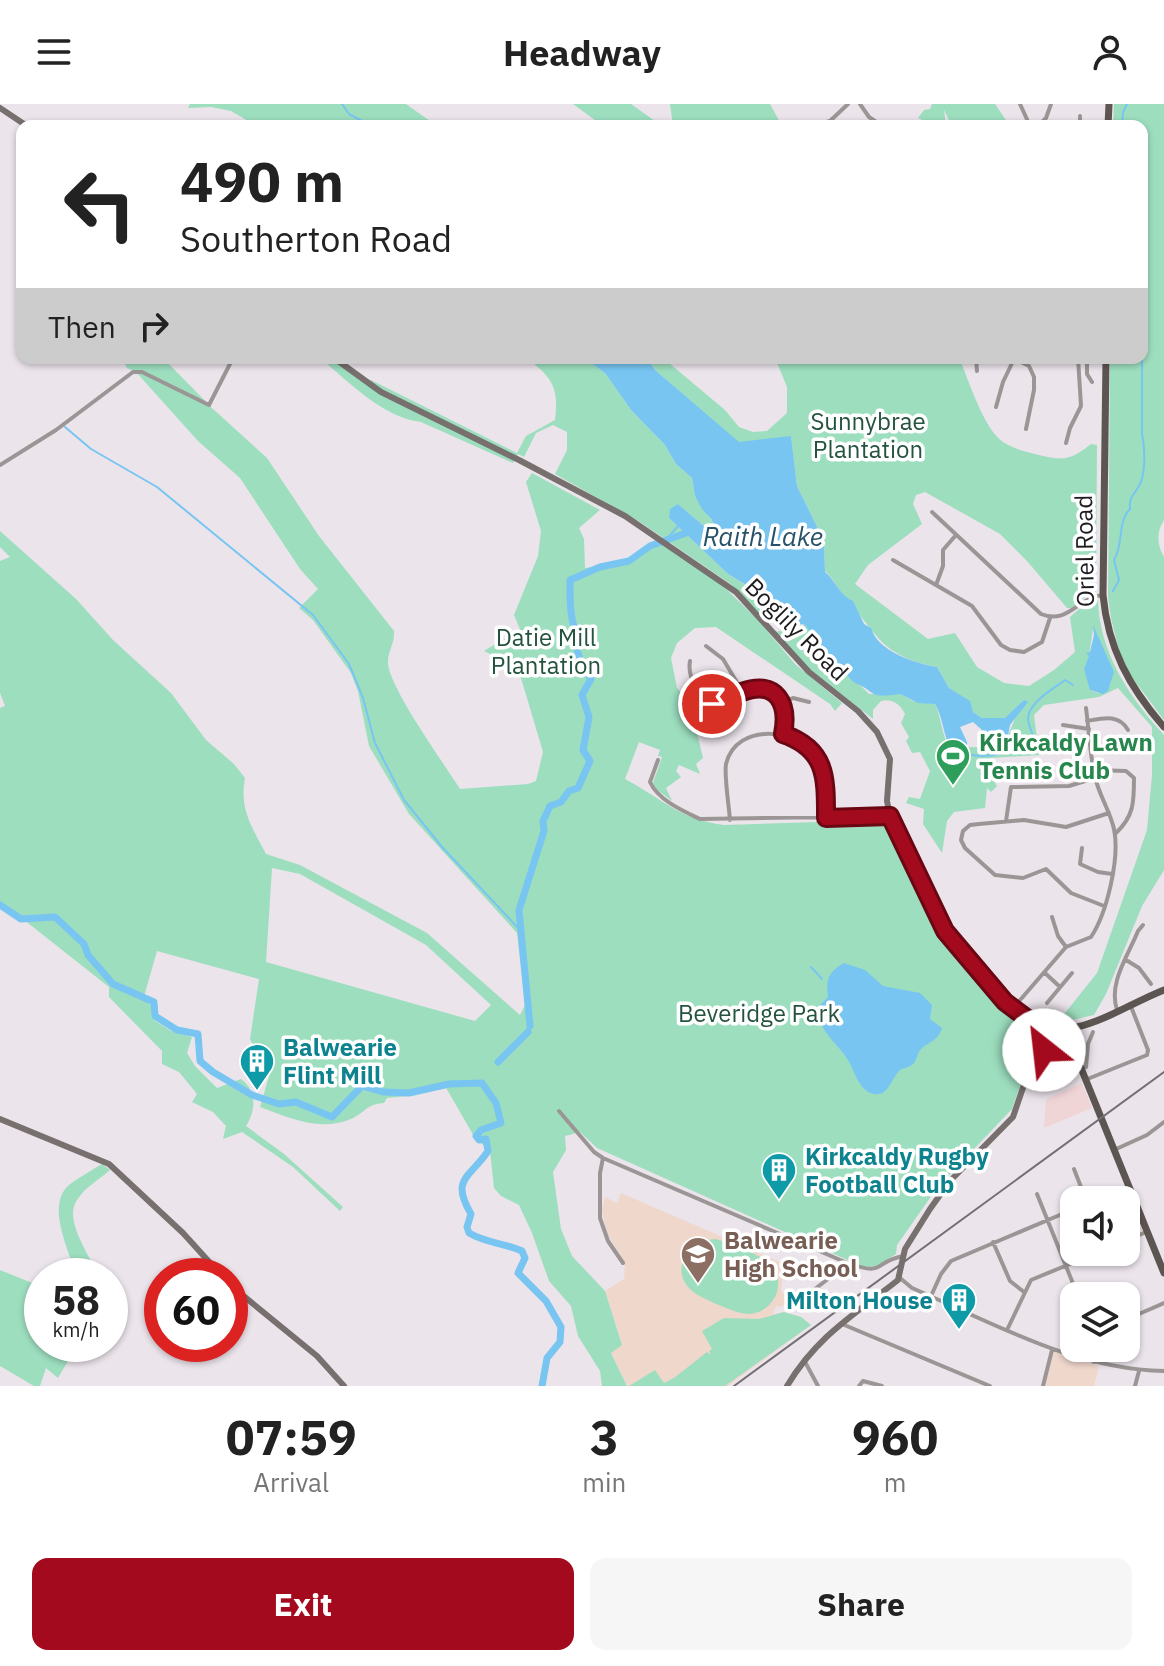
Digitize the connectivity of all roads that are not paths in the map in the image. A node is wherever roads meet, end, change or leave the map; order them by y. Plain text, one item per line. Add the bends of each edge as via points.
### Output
1 (848, 104) edge
2 (860, 104) edge
3 (0, 108) edge
4 (1080, 116) dead end
5 (18, 120) edge
6 (831, 120) edge
7 (873, 120) edge
8 (1080, 120) edge
9 (230, 364) edge
10 (342, 364) edge
11 (976, 364) edge
12 (1011, 364) edge
13 (1025, 364) edge
14 (1078, 364) edge
15 (1087, 364) edge
16 (1106, 364) edge
17 (977, 371) dead end
18 (1092, 382) dead end
19 (996, 407) dead end
20 (1026, 429) dead end
21 (1066, 443) dead end
22 (0, 465) edge
23 (932, 512) dead end
24 (956, 535) junction
25 (893, 560) dead end
26 (936, 585) junction
27 (1103, 595) junction
28 (1050, 618) junction
29 (706, 646) dead end
30 (690, 661) dead end
31 (742, 691) junction
32 (809, 702) dead end
33 (783, 703) junction
34 (1086, 708) dead end
35 (1087, 721) junction
36 (1063, 725) dead end
37 (1164, 727) edge
38 (1089, 729) junction
39 (1128, 730) dead end
40 (783, 734) junction
41 (658, 760) dead end
42 (1094, 770) junction
43 (1095, 778) junction
44 (1109, 813) junction
45 (890, 816) junction
46 (826, 818) junction
47 (730, 820) junction
48 (1006, 821) junction
49 (1115, 834) junction
50 (1082, 848) dead end
51 (1112, 874) junction
52 (1104, 906) junction
53 (1052, 917) dead end
54 (1143, 925) dead end
55 (1066, 947) junction
56 (1126, 960) junction
57 (1045, 973) junction
58 (1072, 973) dead end
59 (1151, 984) dead end
60 (1060, 987) junction
61 (1164, 990) edge
62 (1047, 1003) dead end
63 (1130, 1004) junction
64 (1012, 1009) junction
65 (1117, 1010) junction
66 (1075, 1027) junction
67 (1057, 1028) junction
68 (1045, 1032) junction
69 (1093, 1032) dead end
70 (1067, 1040) junction
71 (1063, 1050) junction
72 (1047, 1052) junction
73 (1081, 1068) junction
74 (1085, 1080) junction
75 (559, 1111) dead end
76 (0, 1119) edge
77 (1164, 1122) edge
78 (1114, 1150) junction
79 (603, 1158) junction
80 (1074, 1169) dead end
81 (1081, 1186) edge
82 (1129, 1186) edge
83 (1037, 1194) dead end
84 (1140, 1214) edge
85 (1060, 1215) edge
86 (1048, 1220) junction
87 (1147, 1231) junction
88 (1140, 1234) edge
89 (993, 1242) junction
90 (1060, 1248) edge
91 (904, 1256) junction
92 (206, 1258) edge
93 (845, 1262) junction
94 (623, 1263) dead end
95 (1065, 1266) edge
96 (1164, 1273) edge
97 (900, 1278) junction
98 (1024, 1292) junction
99 (931, 1296) junction
100 (248, 1300) edge
101 (1164, 1303) edge
102 (794, 1305) dead end
103 (1140, 1314) edge
104 (840, 1323) junction
105 (1007, 1330) junction
106 (1052, 1350) junction
107 (804, 1359) junction
108 (1094, 1363) joint
109 (1139, 1371) junction
110 (1164, 1371) edge
111 (344, 1386) edge
112 (787, 1386) edge
113 (818, 1386) edge
114 (859, 1386) edge
115 (882, 1386) edge
116 (990, 1386) edge
117 (1043, 1386) edge
118 (1135, 1386) edge

1 - 6 street
2 - 7 street
3 - 5 main road
4 - 8 street
9 - 22 street via 209,405 133,372
10 - 45 main road, Boglily Road via 381,392 625,516 736,592 809,672 871,723 890,759
11 - 17 street
12 - 19 street
13 - 20 street via 1034,377
14 - 21 street via 1081,406
15 - 18 street
16 - 27 main road, Oriel Road
23 - 24 street
24 - 26 street via 943,550
24 - 28 street
25 - 26 street
26 - 28 street via 972,606 1010,650 1024,652 1042,642
27 - 28 street
27 - 37 main road, Oriel Road via 1111,644 1125,675
29 - 31 street via 723,659
30 - 31 street via 691,678 712,704
31 - 33 street via 763,689
32 - 33 street via 793,698
33 - 40 street
34 - 35 street
35 - 38 street
35 - 39 street via 1116,719
36 - 38 street
38 - 42 street
40 - 46 street via 801,742 821,763
40 - 47 street via 748,740 728,757
41 - 47 street via 650,782 653,789 700,819
42 - 43 street
42 - 49 street via 1126,771 1134,778 1134,809
43 - 44 street
43 - 48 street via 1069,786 1011,787
44 - 48 street via 1066,827
44 - 49 street
45 - 46 street
45 - 64 main road, Boglily Road via 945,931
46 - 47 street
48 - 52 street via 970,825 961,840 965,848 995,875 1023,878 1046,869 1071,893
49 - 51 street
50 - 51 street via 1080,864
51 - 52 street
52 - 55 street via 1091,937
53 - 55 street
54 - 56 street
55 - 57 street
56 - 59 street
56 - 65 street via 1113,994
57 - 60 street
57 - 64 street
58 - 60 street
60 - 62 street
61 - 63 main road
63 - 65 main road
63 - 74 street via 1147,1055
64 - 68 main road, Boglily Road
65 - 66 main road
66 - 67 main road
66 - 70 main road
67 - 68 main road
67 - 70 main road
68 - 72 main road via 1041,1044
69 - 73 street via 1086,1067
70 - 71 main road
71 - 72 main road
71 - 73 main road
72 - 91 main road via 1028,1073 1013,1117 945,1186
73 - 74 main road
74 - 78 main road
75 - 79 street
76 - 92 main road via 109,1164
77 - 78 street
78 - 82 main road
79 - 93 street
79 - 94 street via 601,1223
80 - 81 street
83 - 86 street
84 - 87 main road
85 - 86 street
86 - 89 street
86 - 90 street
87 - 88 street
87 - 96 main road
89 - 98 street via 1010,1281
89 - 99 street via 951,1261
91 - 93 street via 876,1270
91 - 97 main road
93 - 102 street
95 - 98 street via 1031,1280
97 - 99 street
97 - 104 main road
98 - 105 street
99 - 105 street
100 - 111 main road via 317,1356
101 - 103 street
104 - 107 main road
104 - 116 street
105 - 106 street
106 - 108 street
106 - 117 street
107 - 112 main road
107 - 113 street
108 - 109 street
109 - 110 street
109 - 118 street
114 - 115 street via 863,1381

